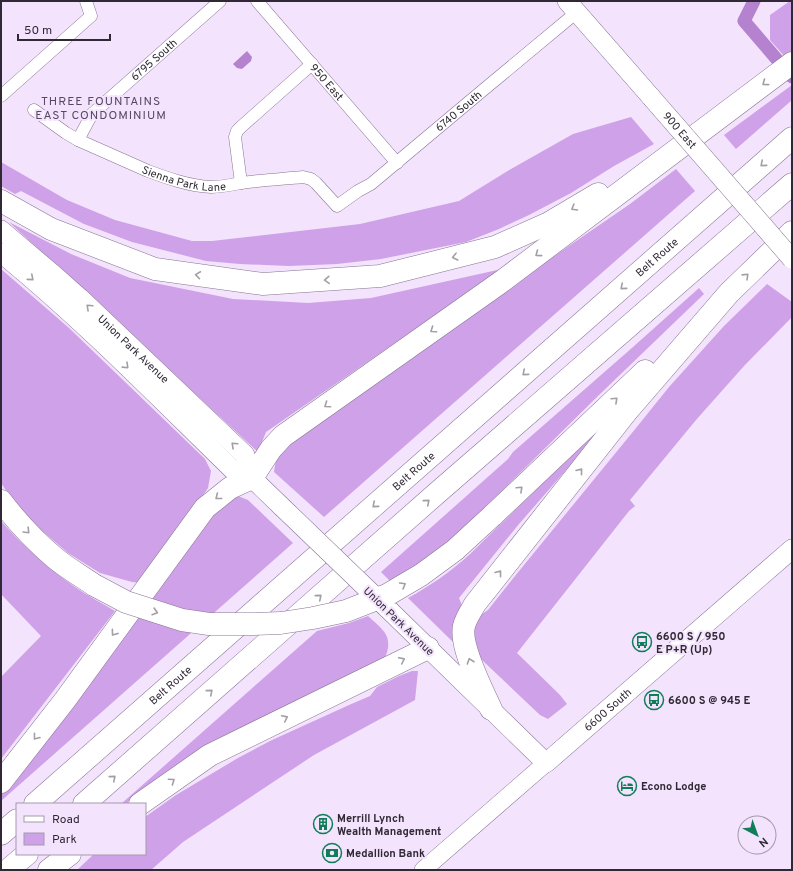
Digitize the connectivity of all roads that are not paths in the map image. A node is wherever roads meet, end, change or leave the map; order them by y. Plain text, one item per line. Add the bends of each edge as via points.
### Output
1 (86, 1) edge
2 (220, 1) edge
3 (257, 1) edge
4 (572, 7) edge
5 (792, 63) edge
6 (312, 64) junction
7 (1, 96) edge
8 (737, 104) junction
9 (34, 110) dead end
10 (792, 138) edge
11 (78, 140) junction
12 (397, 163) junction
13 (241, 183) junction
14 (792, 184) edge
15 (1, 201) edge
16 (337, 206) joint
17 (1, 230) edge
18 (792, 232) edge
19 (1, 253) edge
20 (792, 258) edge
21 (729, 292) junction
22 (252, 478) junction
23 (1, 502) edge
24 (792, 549) edge
25 (428, 648) junction
26 (491, 709) junction
27 (546, 763) junction
28 (1, 782) edge
29 (36, 803) edge
30 (85, 803) edge
31 (141, 803) edge
32 (16, 821) edge
33 (1, 834) edge
34 (26, 855) edge
35 (69, 855) edge
36 (8, 870) edge
37 (49, 870) edge
38 (423, 870) edge

1 - 7 street via 91,16
2 - 11 street, 6795 South via 92,114
3 - 6 street, 950 East
4 - 12 street, 6740 South via 482,91
4 - 20 main road, 900 East, bridge
5 -> 8 highway
6 - 12 street, 950 East
6 - 13 street via 237,131 235,137
8 -> 15 highway via 602,192 549,223 495,247 380,276 263,284 155,269 51,230
8 -> 22 highway via 501,282 283,436
9 - 11 street, Sienna Park Lane
10 -> 29 highway, Belt Route
11 - 13 street, Sienna Park Lane via 148,171 193,185 211,187
12 - 16 street, 6740 South via 372,184
13 - 16 street, Sienna Park Lane via 311,179
30 -> 14 highway
22 -> 17 main road, Union Park Avenue via 245,455 75,293
21 -> 18 highway
19 -> 22 main road, Union Park Avenue via 50,294 233,470
23 -> 21 highway, bridge via 55,558 74,572 126,602 152,611 182,620 210,624 281,623 346,611 387,595 421,575 455,550
26 -> 21 highway via 469,661 463,628 468,616 628,410
22 - 25 main road, Union Park Avenue, bridge
22 -> 28 highway via 230,488 205,508 65,700
24 - 27 main road, 6600 South
25 - 26 main road, Union Park Avenue
31 -> 25 highway via 210,755
26 - 27 main road, Union Park Avenue
27 - 38 main road, 6600 South
32 - 33 highway
34 - 36 highway
35 - 37 highway

